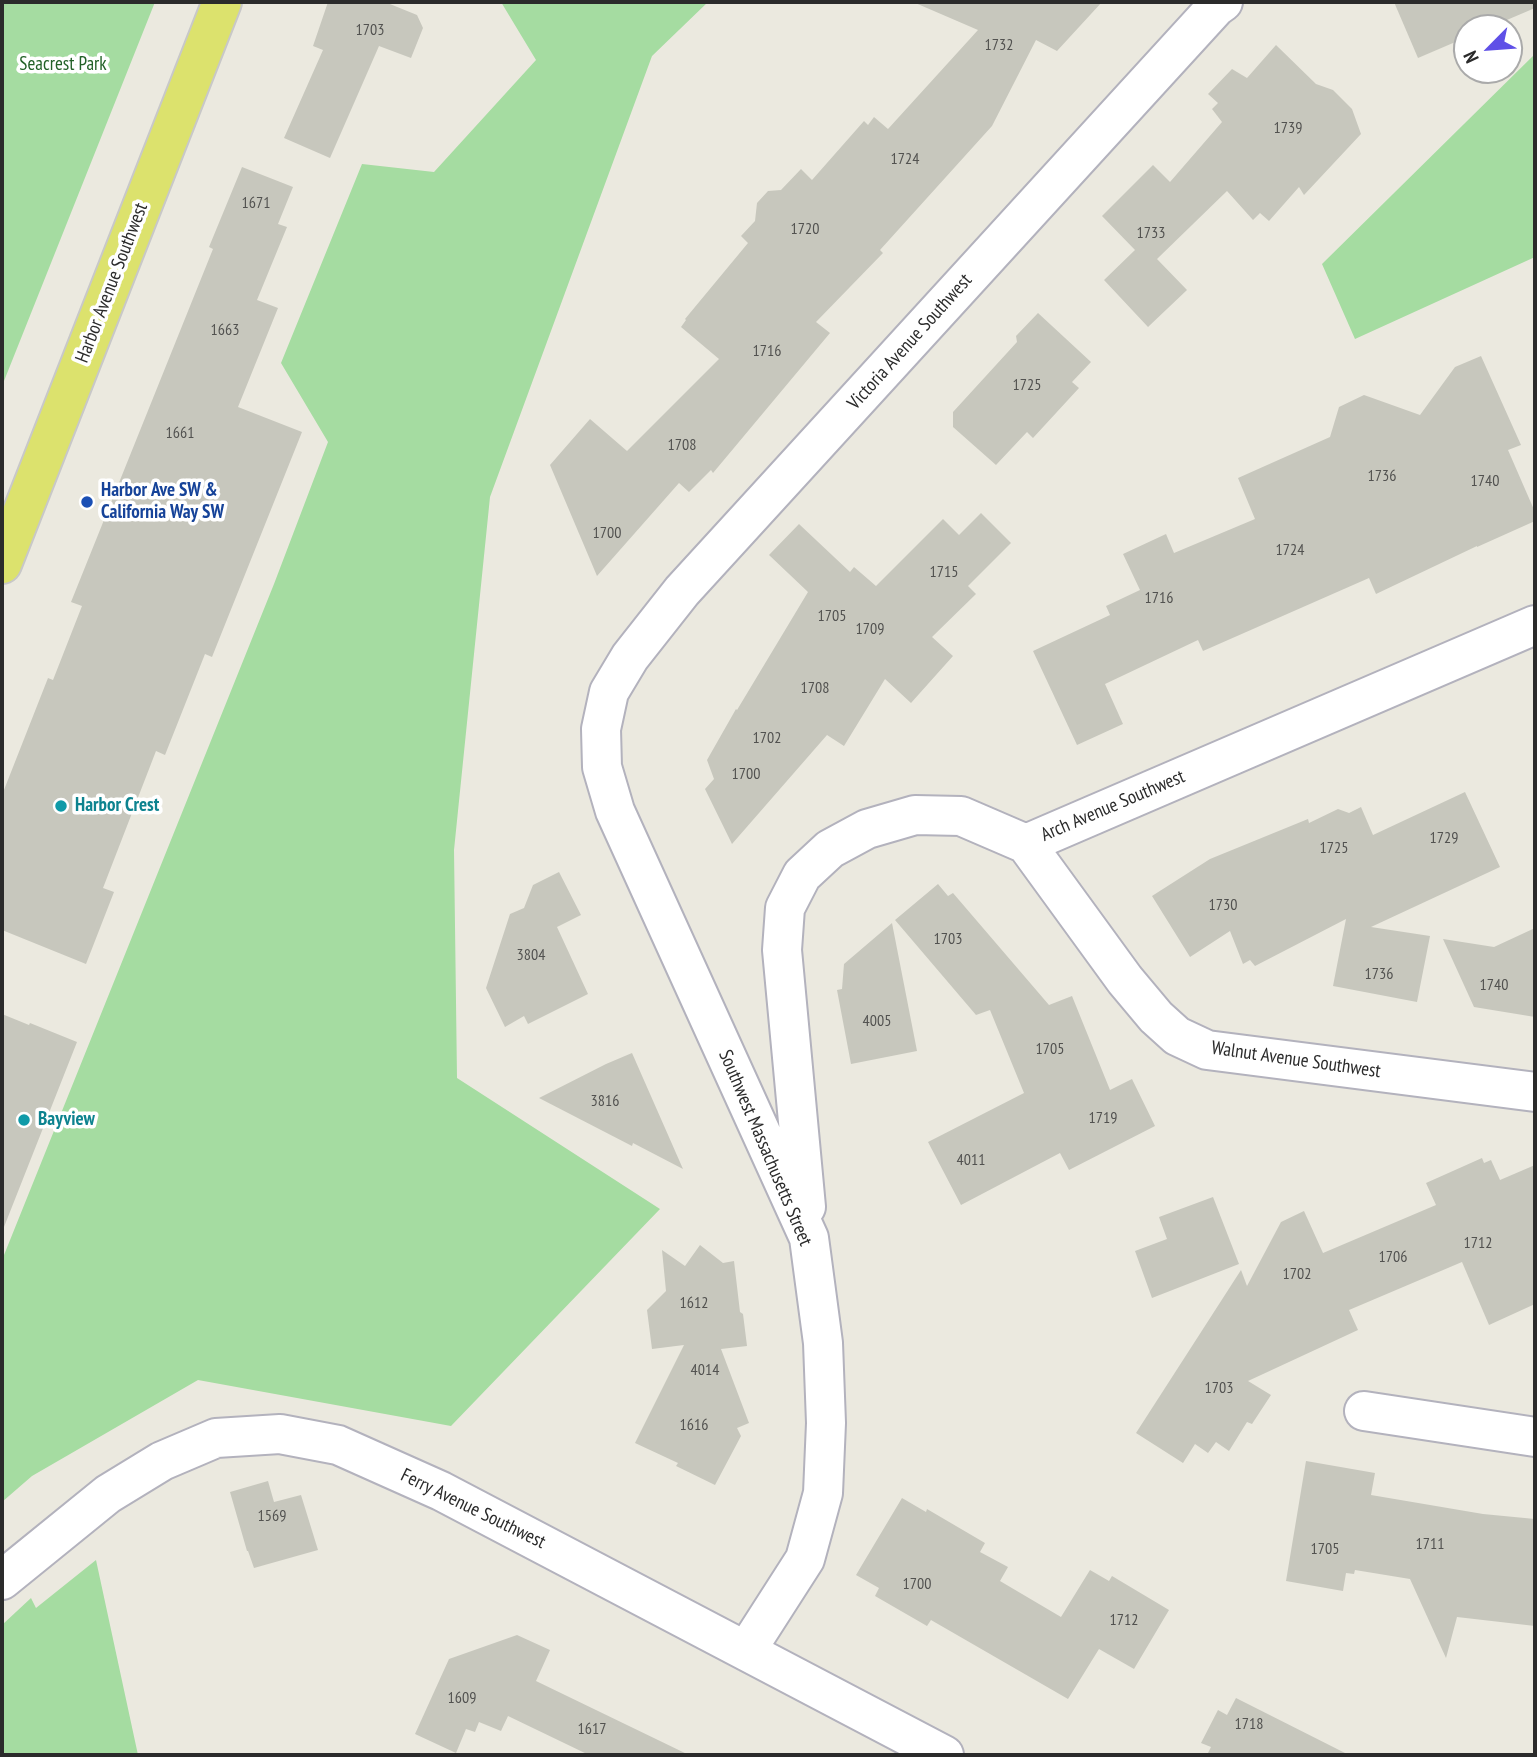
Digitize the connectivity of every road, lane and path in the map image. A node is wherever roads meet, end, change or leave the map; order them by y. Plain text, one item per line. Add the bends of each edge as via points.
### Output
1 (222, 2) edge
2 (1223, 2) edge
3 (2, 564) edge
4 (1535, 625) edge
5 (609, 692) joint
6 (1026, 844) junction
7 (1535, 1092) edge
8 (808, 1238) junction
9 (1364, 1412) dead end
10 (1535, 1437) edge
11 (2, 1580) edge
12 (746, 1651) junction
13 (944, 1755) edge

1 - 3 main road, Harbor Avenue Southwest
2 - 5 street, Victoria Avenue Southwest via 682,591
4 - 6 street, Arch Avenue Southwest
5 - 8 street, Southwest Massachusetts Street via 601,729 602,767 615,811
6 - 7 street, Walnut Avenue Southwest via 1125,979 1177,1036 1207,1049
6 - 8 street, Arch Avenue Southwest via 961,816 915,815 867,829 830,849 802,875 785,908 782,950
8 - 12 street, Southwest Massachusetts Street via 823,1343 823,1493 805,1559
9 - 10 street
11 - 12 street, Ferry Avenue Southwest via 108,1494 162,1461 216,1438 279,1434 338,1445 441,1491
12 - 13 street, Ferry Avenue Southwest

